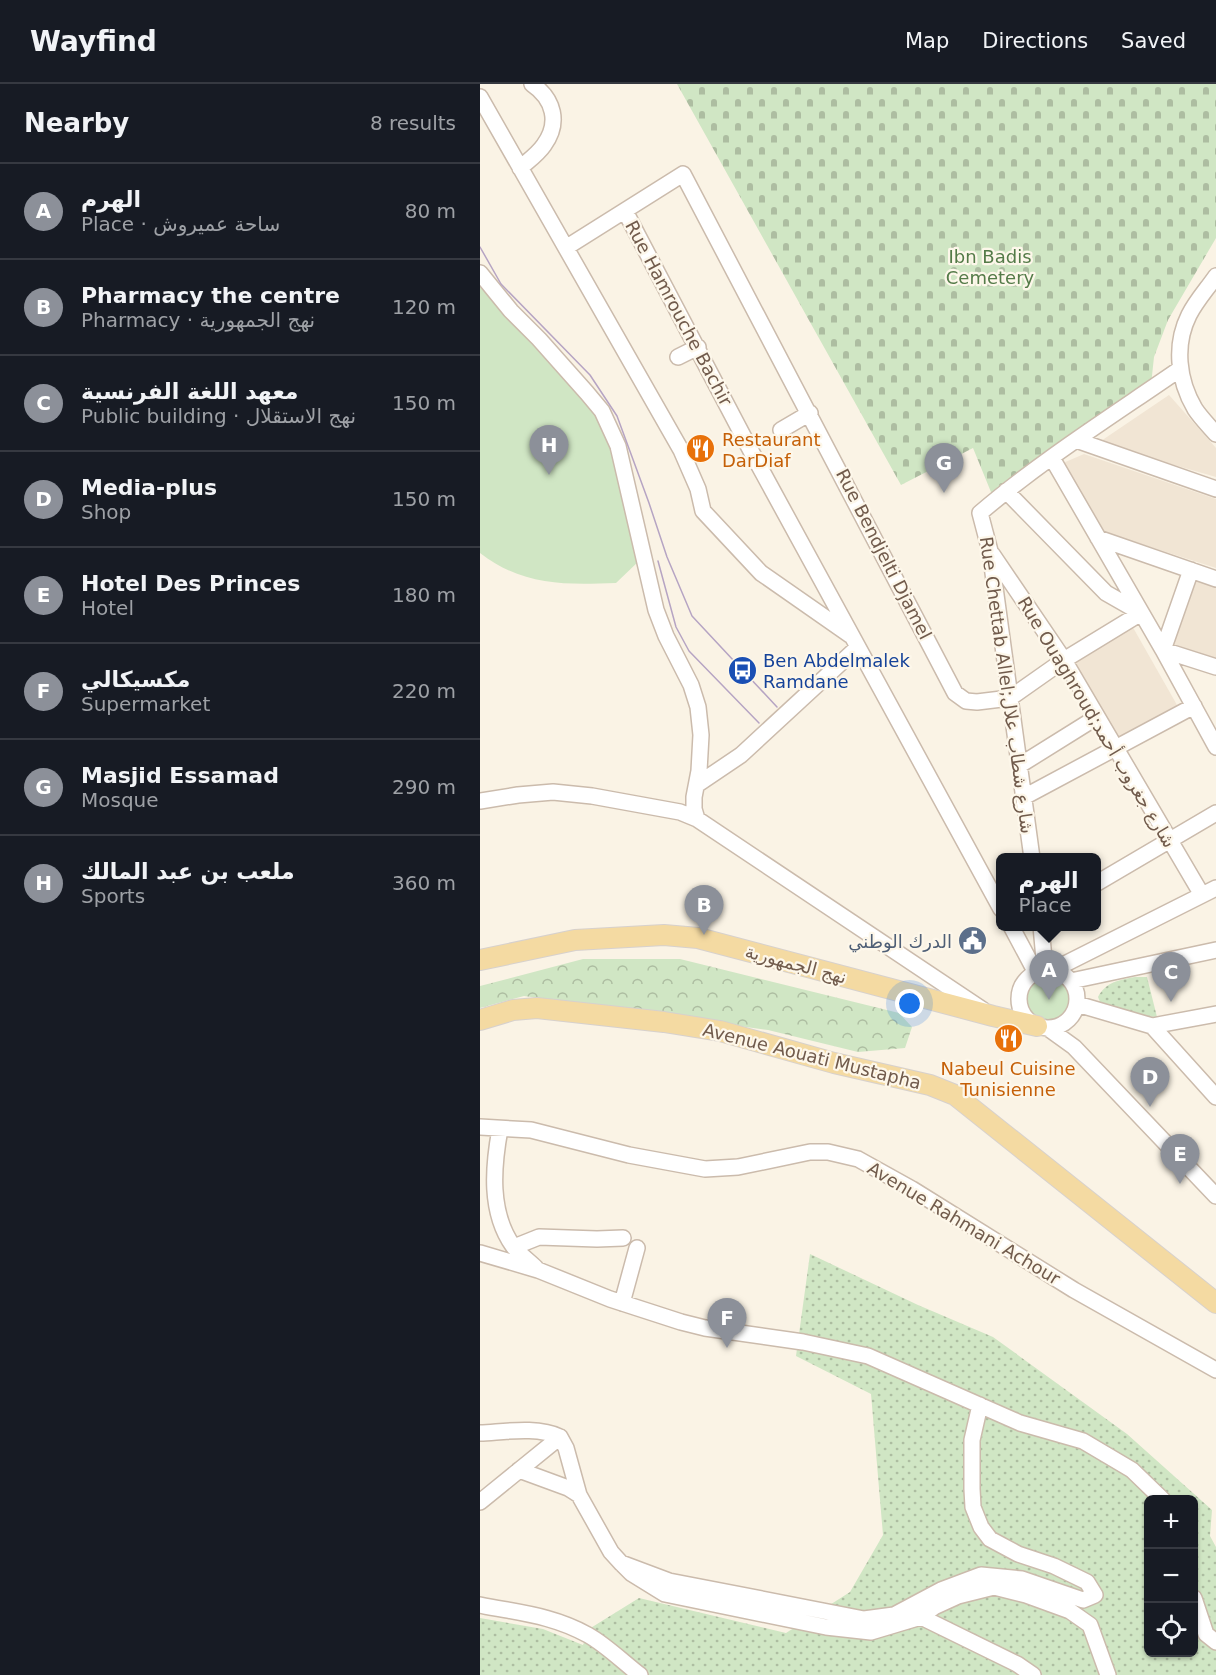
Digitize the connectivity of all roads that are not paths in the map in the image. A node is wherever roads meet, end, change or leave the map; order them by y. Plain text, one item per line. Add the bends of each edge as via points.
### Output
1 (532, 84) edge
2 (480, 97) edge
3 (520, 168) junction
4 (625, 211) junction
5 (567, 248) junction
6 (480, 273) edge
7 (1216, 276) edge
8 (698, 347) junction
9 (678, 357) dead end
10 (1180, 369) junction
11 (810, 412) junction
12 (781, 430) dead end
13 (1216, 434) edge
14 (1076, 440) junction
15 (1052, 458) junction
16 (1216, 489) edge
17 (1006, 491) junction
18 (1098, 538) junction
19 (990, 551) junction
20 (1191, 570) junction
21 (1216, 579) edge
22 (1142, 613) junction
23 (855, 642) junction
24 (1163, 650) junction
25 (1064, 660) junction
26 (1216, 668) edge
27 (1011, 698) junction
28 (1194, 706) junction
29 (1097, 717) junction
30 (1115, 747) junction
31 (1216, 747) edge
32 (1020, 765) junction
33 (698, 784) junction
34 (1024, 797) junction
35 (480, 801) edge
36 (1216, 813) edge
37 (696, 819) junction
38 (1169, 840) junction
39 (1031, 853) edge
40 (1101, 881) edge
41 (1216, 888) edge
42 (1202, 895) junction
43 (996, 900) edge
44 (1014, 931) edge
45 (1041, 931) edge
46 (1216, 950) edge
47 (480, 960) edge
48 (1045, 971) junction
49 (1071, 981) junction
50 (1077, 1004) junction
51 (1216, 1014) edge
52 (993, 1016) junction
53 (480, 1020) edge
54 (1152, 1026) junction
55 (1043, 1028) junction
56 (1216, 1097) edge
57 (480, 1127) edge
58 (500, 1129) junction
59 (1216, 1196) edge
60 (623, 1238) dead end
61 (514, 1247) junction
62 (637, 1248) dead end
63 (480, 1253) edge
64 (538, 1270) junction
65 (621, 1303) junction
66 (1216, 1303) edge
67 (1216, 1370) edge
68 (980, 1406) junction
69 (480, 1433) edge
70 (560, 1437) junction
71 (519, 1470) junction
72 (579, 1495) junction
73 (1158, 1495) edge
74 (480, 1502) edge
75 (621, 1563) junction
76 (1195, 1603) edge
77 (480, 1605) edge
78 (921, 1617) junction
79 (1216, 1642) edge
80 (1012, 1670) edge
81 (640, 1675) edge
82 (1033, 1675) edge
83 (1108, 1675) edge

1 - 3 street via 549,101 554,125 545,145
2 - 3 street
3 - 5 street
4 - 5 street
4 - 8 street, Rue Hamrouche Bachir
4 - 11 street, Rue Bendjelti Djamel via 683,174
5 - 23 street via 681,450 704,511 761,573
6 - 33 street via 587,393 610,427 625,469 658,617 699,707
7 - 10 street via 1182,330
8 - 9 street
8 - 23 street, Rue Hamrouche Bachir
10 - 13 street via 1196,410
10 - 14 street
11 - 12 street
11 - 27 street, Rue Bendjelti Djamel via 955,693 966,701 977,702
14 - 15 street
14 - 16 street
15 - 17 street
15 - 18 street
17 - 19 street, Rue Chettab Allel;شارع شطاب علال via 980,513
17 - 22 street via 1106,593
18 - 20 street
18 - 22 street
19 - 25 street, Rue Ouaghroud;شارع جغروب أحمد
19 - 27 street, Rue Chettab Allel;شارع شطاب علال
20 - 21 street
20 - 24 street
22 - 24 street
22 - 25 street
23 - 33 street via 741,755
23 - 43 street, Rue Hamrouche Bachir
24 - 26 street
24 - 28 street
25 - 27 street
25 - 29 street, Rue Ouaghroud;شارع جغروب أحمد
27 - 32 street, Rue Chettab Allel;شارع شطاب علال
28 - 30 street
28 - 31 street
29 - 30 street, Rue Ouaghroud;شارع جغروب أحمد
29 - 32 street
30 - 34 street
30 - 38 street, Rue Ouaghroud;شارع جغروب أحمد
32 - 34 street, Rue Chettab Allel;شارع شطاب علال
33 - 37 street via 694,796
34 - 39 street, Rue Chettab Allel;شارع شطاب علال
35 - 37 street via 553,792 680,812
36 - 38 street
37 - 52 street
38 - 40 street
38 - 42 street, Rue Ouaghroud;شارع جغروب أحمد
41 - 42 street
42 - 48 street
44 - 48 street
45 - 48 street
46 - 49 street
47 - 52 main road, نهج الجمهورية via 575,940 664,935 698,938
48 - 49 street via 1060,972
48 - 55 street via 1022,986 1019,995 1023,1014 1029,1022
49 - 50 street
50 - 54 street
50 - 55 street via 1068,1021 1059,1027
51 - 54 street
52 - 55 main road, نهج الجمهورية
53 - 66 main road, Avenue Aouati Mustapha via 537,1008 664,1022 720,1031 930,1085 955,1095
54 - 56 street
55 - 59 street via 1074,1047
57 - 58 street, Avenue Rahmani Achour
58 - 61 street via 495,1199
58 - 67 street, Avenue Rahmani Achour via 531,1130 705,1169 738,1167 810,1152 858,1159 1074,1290
60 - 61 street via 539,1238
61 - 64 street
62 - 65 street
63 - 64 street
64 - 65 street
65 - 68 street via 705,1328 868,1356
68 - 73 street via 1020,1423 1083,1441 1132,1470
68 - 75 street via 972,1440 972,1489 981,1527 990,1539 1018,1554 1087,1582 1095,1595 1083,1600 1022,1579 981,1575 941,1590 894,1615 864,1619 669,1581
69 - 70 street via 534,1431
70 - 71 street
70 - 72 street
71 - 72 street
71 - 74 street
72 - 75 street
75 - 78 street via 665,1594 826,1627 871,1632
76 - 79 street via 1206,1634
77 - 81 street via 531,1613 565,1624 590,1636
78 - 80 street
78 - 83 street via 934,1607 978,1590 994,1587 1026,1594 1070,1611 1090,1625
80 - 82 street

